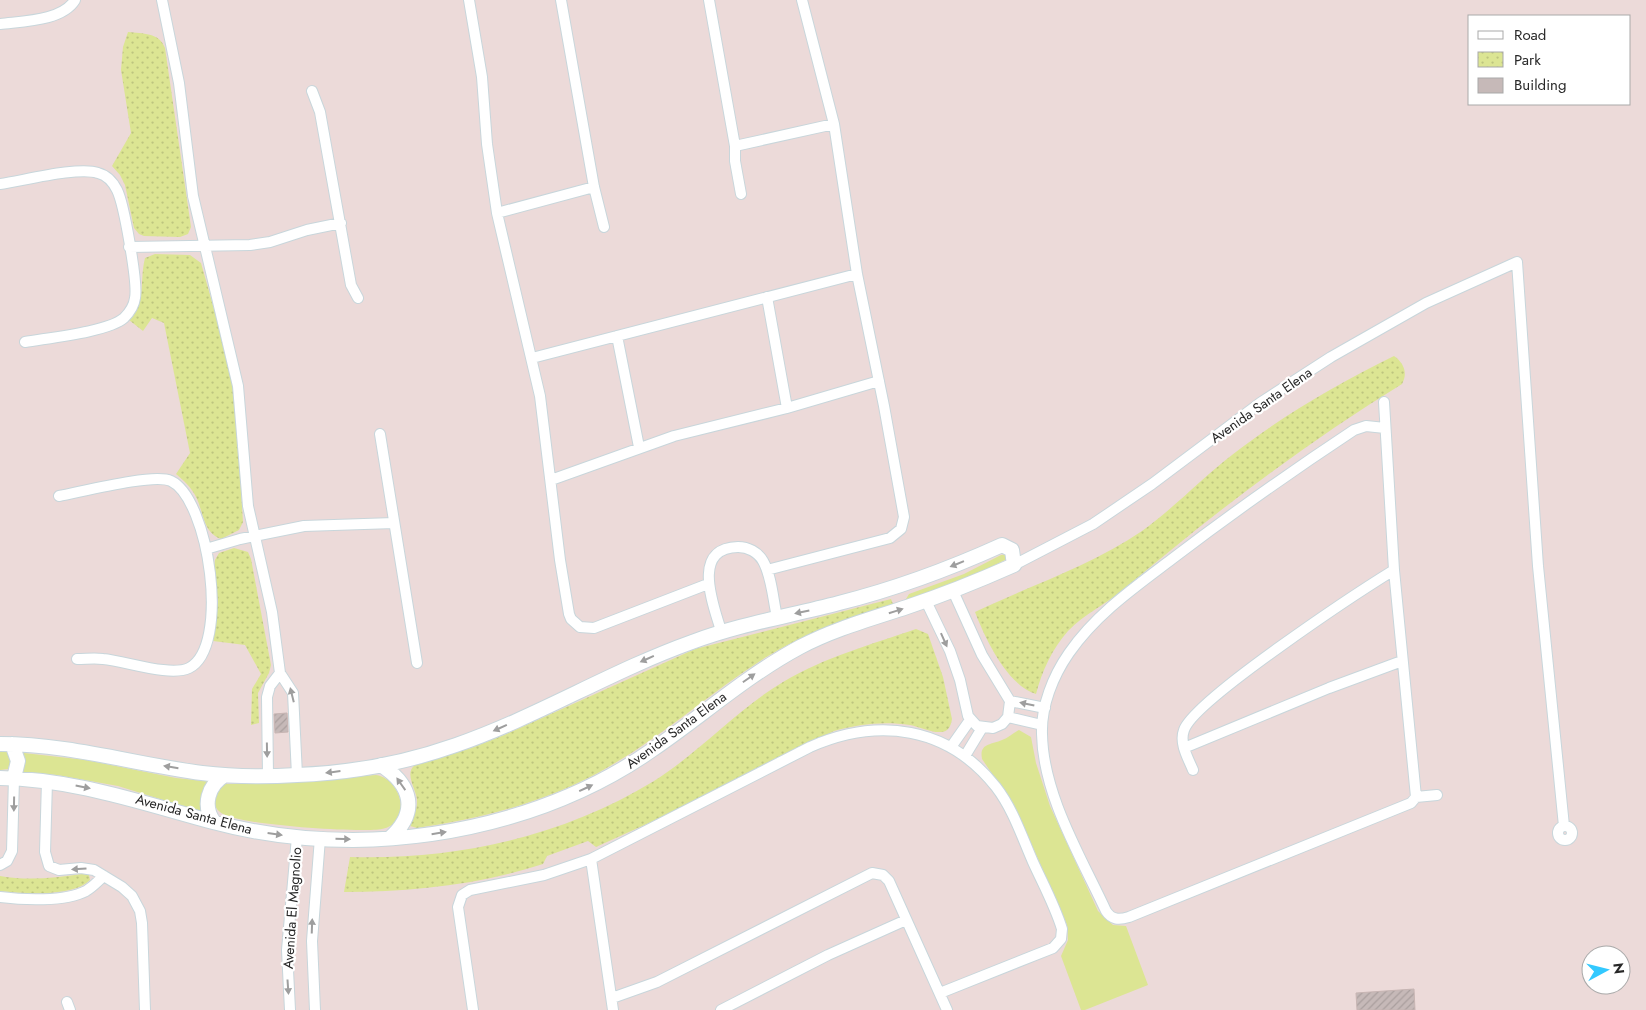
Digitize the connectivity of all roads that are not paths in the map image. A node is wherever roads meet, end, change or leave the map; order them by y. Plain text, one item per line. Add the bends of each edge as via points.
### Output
1 (75, 0) edge
2 (162, 0) edge
3 (469, 0) edge
4 (561, 0) edge
5 (709, 0) edge
6 (802, 0) edge
7 (0, 24) edge
8 (312, 91) dead end
9 (834, 124) junction
10 (735, 146) junction
11 (0, 184) edge
12 (594, 187) junction
13 (741, 194) dead end
14 (497, 213) junction
15 (341, 223) junction
16 (604, 227) dead end
17 (204, 245) junction
18 (129, 248) junction
19 (857, 274) junction
20 (767, 297) junction
21 (358, 298) dead end
22 (617, 336) junction
23 (24, 342) dead end
24 (532, 358) junction
25 (879, 381) junction
26 (1384, 402) dead end
27 (787, 408) junction
28 (1385, 428) junction
29 (380, 434) dead end
30 (639, 447) junction
31 (551, 480) junction
32 (59, 496) dead end
33 (394, 523) junction
34 (255, 536) junction
35 (206, 549) junction
36 (1014, 565) junction
37 (767, 570) junction
38 (1394, 570) junction
39 (708, 584) junction
40 (953, 591) junction
41 (926, 601) junction
42 (777, 617) junction
43 (721, 631) junction
44 (77, 659) dead end
45 (1402, 661) junction
46 (417, 663) dead end
47 (280, 673) junction
48 (1010, 701) junction
49 (1045, 708) junction
50 (1008, 717) junction
51 (970, 720) junction
52 (1042, 725) junction
53 (982, 728) junction
54 (6, 744) edge
55 (951, 747) junction
56 (1184, 748) junction
57 (965, 756) junction
58 (381, 765) junction
59 (1193, 770) dead end
60 (225, 775) junction
61 (297, 775) junction
62 (268, 776) junction
63 (7, 778) edge
64 (47, 781) junction
65 (1437, 795) dead end
66 (1416, 797) junction
67 (214, 822) junction
68 (1564, 826) dead end
69 (297, 836) junction
70 (320, 838) junction
71 (390, 838) junction
72 (591, 859) junction
73 (0, 865) edge
74 (104, 876) junction
75 (0, 897) edge
76 (906, 920) junction
77 (940, 993) junction
78 (612, 998) junction
79 (144, 1010) edge
80 (290, 1010) edge
81 (315, 1010) edge
82 (473, 1010) edge
83 (613, 1010) edge
84 (721, 1010) edge
85 (947, 1010) edge

1 - 7 street via 66,10 56,14
2 - 17 street via 179,83 190,181
3 - 14 street via 482,77
4 - 12 street
5 - 10 street
6 - 9 street
8 - 15 street via 320,112
9 - 10 street
9 - 19 street
10 - 13 street
11 - 18 street via 85,171 101,174 119,193
12 - 14 street
12 - 16 street
14 - 24 street
15 - 17 street via 270,242
15 - 21 street via 351,285
17 - 18 street
17 - 34 street via 238,386 246,482
18 - 23 street via 136,292 132,307 122,319 107,327
19 - 20 street
19 - 25 street
20 - 22 street
20 - 27 street
22 - 24 street
22 - 30 street
24 - 31 street
25 - 27 street
25 - 37 street via 904,512 901,529 890,538
26 - 28 street
27 - 30 street via 708,426
28 - 38 street
28 - 49 street via 1361,427 1314,456 1114,603 1069,653 1052,685
29 - 33 street
30 - 31 street
31 - 39 street via 570,614 580,627 594,628
32 - 35 street via 154,479 166,480 176,484 186,496
33 - 34 street via 327,524
33 - 46 street
34 - 35 street
34 - 47 street via 272,612
35 - 44 street via 212,597 210,627 204,651 194,665 168,670 102,659
36 - 40 street, Avenida Santa Elena
36 -> 42 street via 1012,550 1002,545 927,576 840,603
36 - 68 street, Avenida Santa Elena via 1060,543 1109,513 1260,403 1331,357 1426,303 1518,262 1538,566
37 - 39 street via 756,553 733,547 719,554 710,564
37 - 42 street
38 - 45 street
38 - 56 street via 1320,619 1209,702 1185,727
39 - 43 street
40 - 41 street, Avenida Santa Elena
40 - 48 street via 982,655
41 -> 51 street via 950,651
71 -> 41 street, Avenida Santa Elena via 494,822 564,798 642,757 757,672 802,646 842,628
42 - 43 street
43 -> 58 street via 647,659 483,735 431,754
45 - 56 street via 1320,691
45 - 66 street
61 -> 47 street via 293,693
47 -> 62 street via 270,686 267,698
49 -> 48 street
48 - 50 street
49 - 52 street
50 - 52 street
50 - 53 street via 998,726
51 - 53 street
51 - 55 street
52 - 66 street via 1043,755 1053,795 1106,911 1114,918 1129,917 1411,803
53 - 57 street
60 -> 54 street via 73,749
54 - 63 street via 18,761
55 - 57 street
55 - 72 street via 918,735 888,730 863,730 841,735 803,751
56 - 59 street
57 - 77 street via 987,776 1009,808 1060,923 1062,936 1053,948
58 -> 61 street
71 -> 58 street via 404,822 408,804 401,782
60 - 62 street
60 - 67 street via 214,784 208,797 208,810
61 - 62 street
63 - 64 street, Avenida Santa Elena
63 -> 73 street via 12,851 7,861
64 -> 67 street, Avenida Santa Elena via 119,795
74 -> 64 street via 87,868 55,870 47,863
65 - 66 street
67 -> 69 street, Avenida Santa Elena
69 - 70 street, Avenida Santa Elena
69 -> 80 street, Avenida El Magnolio via 288,924
70 -> 71 street, Avenida Santa Elena
81 -> 70 street, Avenida El Magnolio via 312,942
72 - 78 street
72 - 82 street via 544,875 470,890 462,895 458,906
74 - 75 street via 76,895 28,899
74 - 79 street via 127,891 140,911
76 - 77 street
76 - 78 street via 889,881 872,873 657,982
76 - 84 street
77 - 85 street
78 - 83 street

